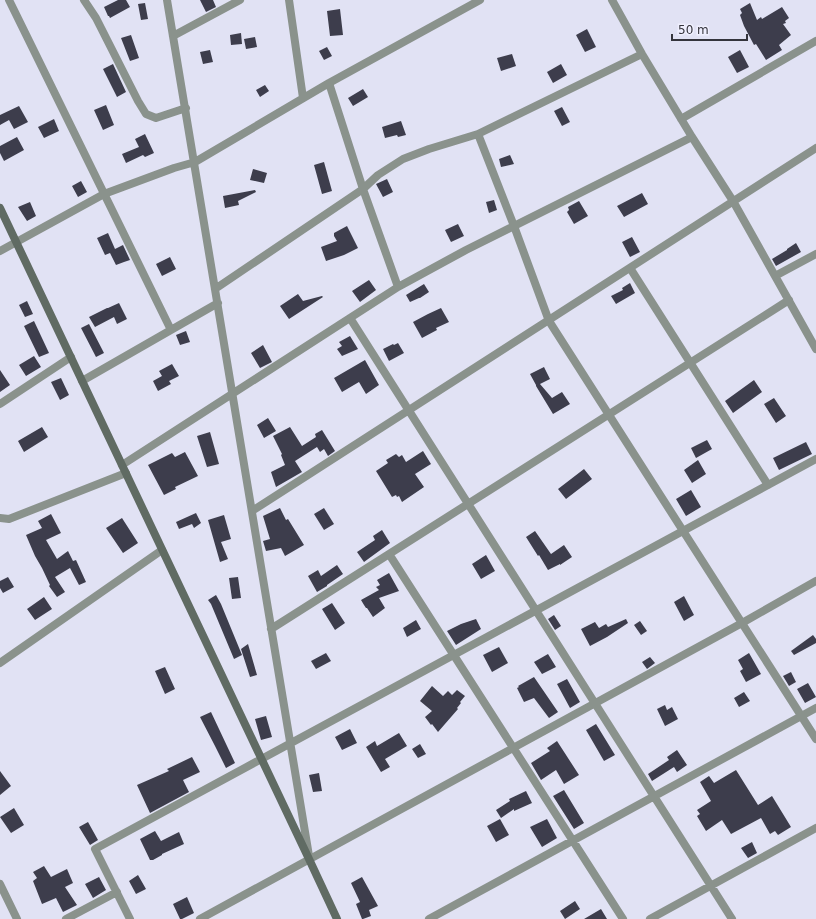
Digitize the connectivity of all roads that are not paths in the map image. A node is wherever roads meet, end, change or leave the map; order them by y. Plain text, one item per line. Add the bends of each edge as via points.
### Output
1 (9, 0) edge
2 (84, 0) edge
3 (167, 0) edge
4 (240, 0) edge
5 (289, 0) edge
6 (480, 0) edge
7 (612, 0) edge
8 (173, 36) junction
9 (816, 41) edge
10 (642, 54) junction
11 (329, 83) junction
12 (303, 98) junction
13 (186, 108) junction
14 (681, 119) junction
15 (478, 134) junction
16 (692, 137) junction
17 (816, 148) edge
18 (195, 162) junction
19 (363, 189) junction
20 (104, 194) junction
21 (734, 201) junction
22 (0, 208) edge
23 (514, 226) junction
24 (16, 242) junction
25 (0, 251) edge
26 (816, 254) edge
27 (630, 268) junction
28 (775, 276) junction
29 (398, 287) junction
30 (215, 289) junction
31 (789, 300) junction
32 (218, 303) junction
33 (350, 318) junction
34 (549, 321) junction
35 (171, 330) junction
36 (816, 349) edge
37 (71, 357) junction
38 (690, 362) junction
39 (82, 382) junction
40 (233, 394) junction
41 (0, 404) edge
42 (409, 410) junction
43 (608, 414) junction
44 (816, 459) edge
45 (122, 465) junction
46 (126, 474) junction
47 (768, 485) junction
48 (468, 504) junction
49 (252, 511) junction
50 (0, 518) edge
51 (683, 531) junction
52 (162, 550) junction
53 (389, 554) junction
54 (816, 581) edge
55 (536, 611) junction
56 (742, 623) junction
57 (271, 629) junction
58 (454, 655) junction
59 (0, 663) edge
60 (595, 704) junction
61 (816, 708) edge
62 (801, 716) junction
63 (816, 739) edge
64 (290, 744) junction
65 (513, 748) junction
66 (262, 759) junction
67 (654, 796) junction
68 (816, 828) edge
69 (572, 841) junction
70 (309, 859) junction
71 (0, 884) edge
72 (711, 886) junction
73 (117, 892) junction
74 (16, 919) edge
75 (66, 919) edge
76 (130, 919) edge
77 (200, 919) edge
78 (337, 919) edge
79 (429, 919) edge
80 (622, 919) edge
81 (650, 919) edge
82 (732, 919) edge

1 - 20 street
2 - 13 street via 146,114 156,118
3 - 8 street
4 - 8 street
5 - 12 street
6 - 11 street
7 - 10 street
8 - 13 street
9 - 14 street
10 - 14 street
10 - 15 street
11 - 12 street
11 - 19 street
12 - 18 street
13 - 18 street
14 - 16 street
15 - 19 street via 429,148 403,159 378,175
15 - 23 street
16 - 21 street
16 - 23 street
17 - 21 street
18 - 20 street
18 - 30 street
19 - 29 street
19 - 30 street
20 - 24 street
20 - 35 street
21 - 27 street
21 - 28 street
22 - 24 main road
23 - 29 street
23 - 34 street
24 - 25 street
24 - 37 main road
26 - 28 street
27 - 34 street
27 - 38 street
28 - 31 street
29 - 33 street
30 - 32 street
31 - 36 street
31 - 38 street
32 - 35 street
32 - 40 street
33 - 40 street
33 - 42 street
34 - 42 street
34 - 43 street
35 - 39 street
37 - 39 main road
37 - 41 street
38 - 43 street
38 - 47 street
39 - 45 main road
40 - 45 street
40 - 49 street
42 - 48 street
42 - 49 street
43 - 48 street
43 - 51 street
44 - 47 street
45 - 46 main road
46 - 50 street via 10,519
46 - 52 main road
47 - 51 street
48 - 53 street
48 - 55 street
49 - 57 street
51 - 55 street
51 - 56 street
52 - 59 street
52 - 66 main road
53 - 57 street
53 - 58 street
54 - 56 street
55 - 58 street
55 - 60 street
56 - 60 street
56 - 62 street
57 - 64 street
58 - 64 street
58 - 65 street
60 - 65 street
60 - 67 street
61 - 62 street
62 - 63 street
62 - 67 street
64 - 66 street
64 - 70 street
65 - 69 street
65 - 70 street
66 - 70 main road
66 - 73 street via 95,849
67 - 69 street
67 - 72 street
68 - 72 street
69 - 79 street
69 - 80 street
70 - 77 street
70 - 78 main road
71 - 74 street
72 - 81 street
72 - 82 street
73 - 75 street
73 - 76 street

